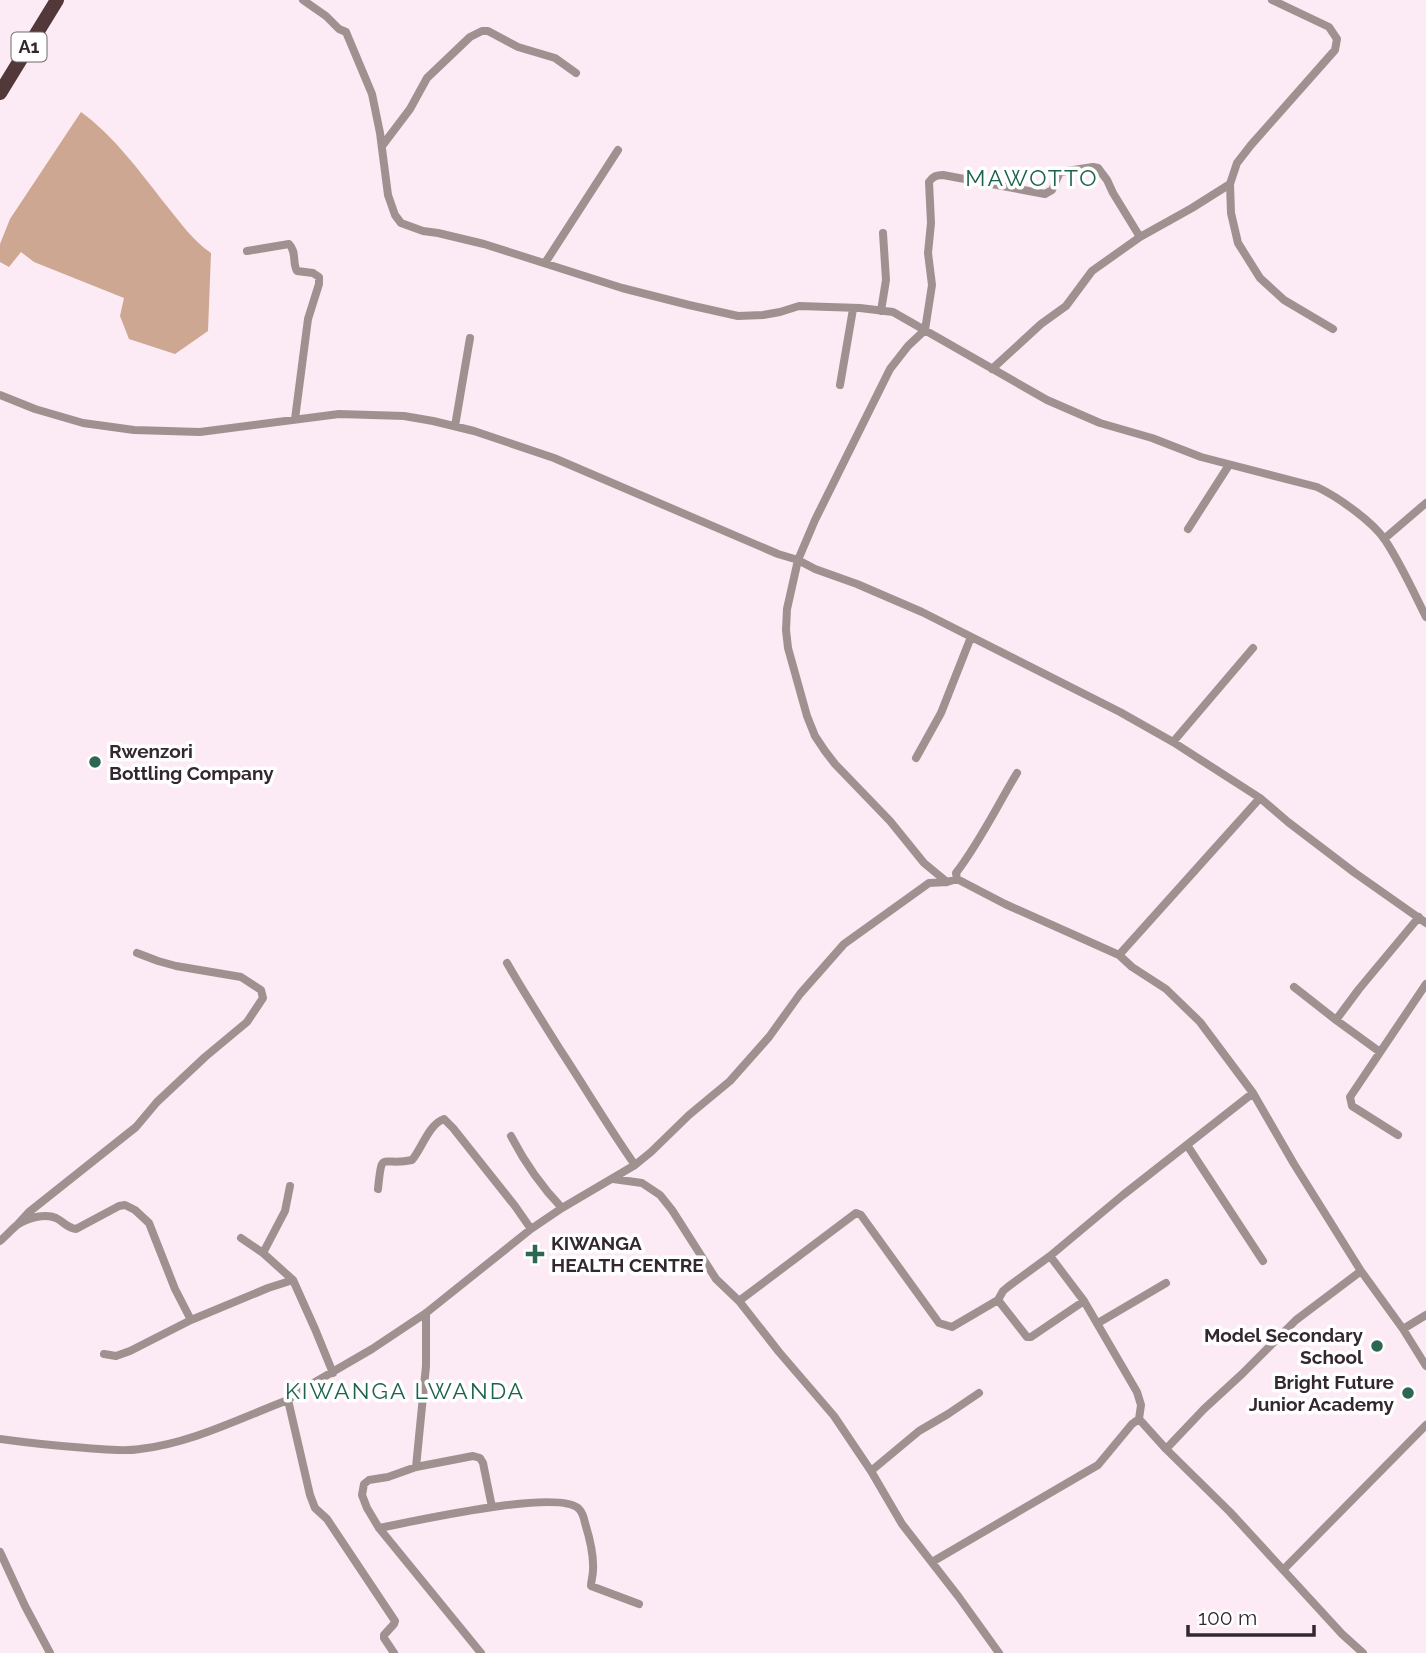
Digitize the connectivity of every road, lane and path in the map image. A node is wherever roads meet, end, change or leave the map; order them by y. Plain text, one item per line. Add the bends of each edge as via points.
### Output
1 (57, 0) edge
2 (303, 0) edge
3 (1272, 0) edge
4 (576, 73) dead end
5 (0, 93) edge
6 (618, 150) dead end
7 (382, 153) junction
8 (1230, 184) junction
9 (883, 233) dead end
10 (1140, 237) junction
11 (247, 251) dead end
12 (545, 263) junction
13 (853, 309) junction
14 (881, 311) junction
15 (1333, 329) dead end
16 (925, 330) junction
17 (470, 338) dead end
18 (992, 369) junction
19 (840, 385) dead end
20 (0, 395) edge
21 (295, 419) junction
22 (455, 426) junction
23 (1229, 465) junction
24 (1426, 503) edge
25 (1188, 528) dead end
26 (1384, 539) junction
27 (798, 560) junction
28 (1426, 617) edge
29 (971, 637) junction
30 (1252, 648) dead end
31 (1173, 742) junction
32 (916, 758) dead end
33 (1017, 773) dead end
34 (1260, 798) junction
35 (957, 879) junction
36 (947, 882) junction
37 (1422, 920) edge
38 (137, 953) dead end
39 (1119, 955) junction
40 (507, 963) dead end
41 (1426, 984) edge
42 (1294, 987) dead end
43 (1336, 1020) junction
44 (1380, 1052) junction
45 (1253, 1093) junction
46 (1398, 1135) dead end
47 (511, 1136) dead end
48 (1187, 1145) junction
49 (635, 1165) junction
50 (612, 1179) junction
51 (290, 1186) dead end
52 (378, 1189) dead end
53 (562, 1208) junction
54 (18, 1224) junction
55 (531, 1229) junction
56 (241, 1238) dead end
57 (0, 1241) edge
58 (264, 1253) junction
59 (1050, 1256) junction
60 (1263, 1261) dead end
61 (1361, 1271) junction
62 (293, 1280) junction
63 (1166, 1283) dead end
64 (998, 1300) junction
65 (739, 1301) junction
66 (1084, 1301) junction
67 (426, 1313) junction
68 (1426, 1315) edge
69 (191, 1320) junction
70 (1098, 1323) junction
71 (1403, 1329) junction
72 (104, 1354) dead end
73 (1426, 1366) edge
74 (333, 1373) junction
75 (979, 1393) dead end
76 (288, 1400) junction
77 (1139, 1419) junction
78 (1426, 1425) edge
79 (0, 1439) edge
80 (1166, 1449) junction
81 (416, 1467) junction
82 (871, 1471) junction
83 (492, 1507) junction
84 (379, 1528) junction
85 (0, 1552) edge
86 (932, 1562) junction
87 (1283, 1570) junction
88 (639, 1604) dead end
89 (50, 1653) edge
90 (394, 1653) edge
91 (481, 1653) edge
92 (999, 1653) edge
93 (1363, 1653) edge

1 - 5 highway, A1
2 - 7 street via 346,32 372,94
3 - 8 street via 1329,27 1337,38 1335,50 1251,145 1237,163
4 - 7 street via 555,58 482,31 427,78 382,144
6 - 12 street
7 - 12 street via 388,195 401,222 423,232
8 - 10 street
8 - 15 street via 1238,243 1260,278 1284,300
9 - 14 street via 886,280
10 - 16 street via 1098,168 1060,172 1050,192 1040,195 937,175 929,182 932,285
10 - 18 street via 1092,271 1066,306
11 - 21 street via 289,244 297,271 319,277 308,320
12 - 13 street via 622,288 738,316 799,306
13 - 14 street
13 - 19 street
14 - 16 street
16 - 18 street
16 - 27 street via 890,369
17 - 22 street
18 - 23 street via 1100,423
20 - 21 street via 83,423 134,430 200,432
21 - 22 street via 374,414
22 - 27 street via 554,458
23 - 25 street
23 - 26 street via 1317,487 1358,514
24 - 26 street
26 - 28 street
27 - 29 street
27 - 36 street via 786,630 815,737 924,863
29 - 31 street
29 - 32 street via 941,713
30 - 31 street
31 - 34 street
33 - 35 street via 956,873
34 - 37 street
34 - 39 street
35 - 36 street
35 - 39 street
36 - 49 street via 929,883 844,944 730,1081
37 - 43 street
38 - 54 street via 176,966 241,977 261,990 263,998 247,1021 157,1102 136,1127
39 - 45 street via 1166,989 1199,1022
40 - 49 street
41 - 44 street
42 - 43 street
43 - 44 street
44 - 46 street via 1350,1102
45 - 48 street
45 - 61 street
47 - 53 street via 529,1168
48 - 59 street
48 - 60 street
49 - 50 street
50 - 53 street
50 - 65 street via 642,1183 660,1195 716,1279
51 - 58 street via 285,1211
52 - 55 street via 382,1163 412,1160 435,1124 444,1119
53 - 55 street
54 - 57 street
54 - 69 street via 51,1216 76,1229 119,1206 135,1210 149,1223
55 - 67 street
56 - 58 street
58 - 62 street
59 - 64 street via 1003,1291
59 - 66 street
61 - 71 street
61 - 80 street via 1296,1320
62 - 69 street
62 - 74 street
63 - 70 street
64 - 65 street via 952,1327 939,1323 856,1213
64 - 66 street via 1027,1337
65 - 82 street via 834,1416
66 - 70 street
67 - 74 street
67 - 81 street
68 - 71 street
69 - 72 street via 130,1352
70 - 77 street via 1138,1392
71 - 73 street
74 - 76 street
75 - 82 street via 919,1431
76 - 79 street via 204,1433 137,1450
76 - 90 street via 315,1508 395,1621 384,1635
77 - 80 street
77 - 86 street via 1098,1465
78 - 87 street
80 - 87 street
81 - 83 street via 480,1458
81 - 84 street via 364,1484 362,1495
82 - 86 street via 902,1524
83 - 84 street
83 - 88 street via 555,1502 576,1506 592,1547 591,1586
84 - 91 street
85 - 89 street
86 - 92 street
87 - 93 street

